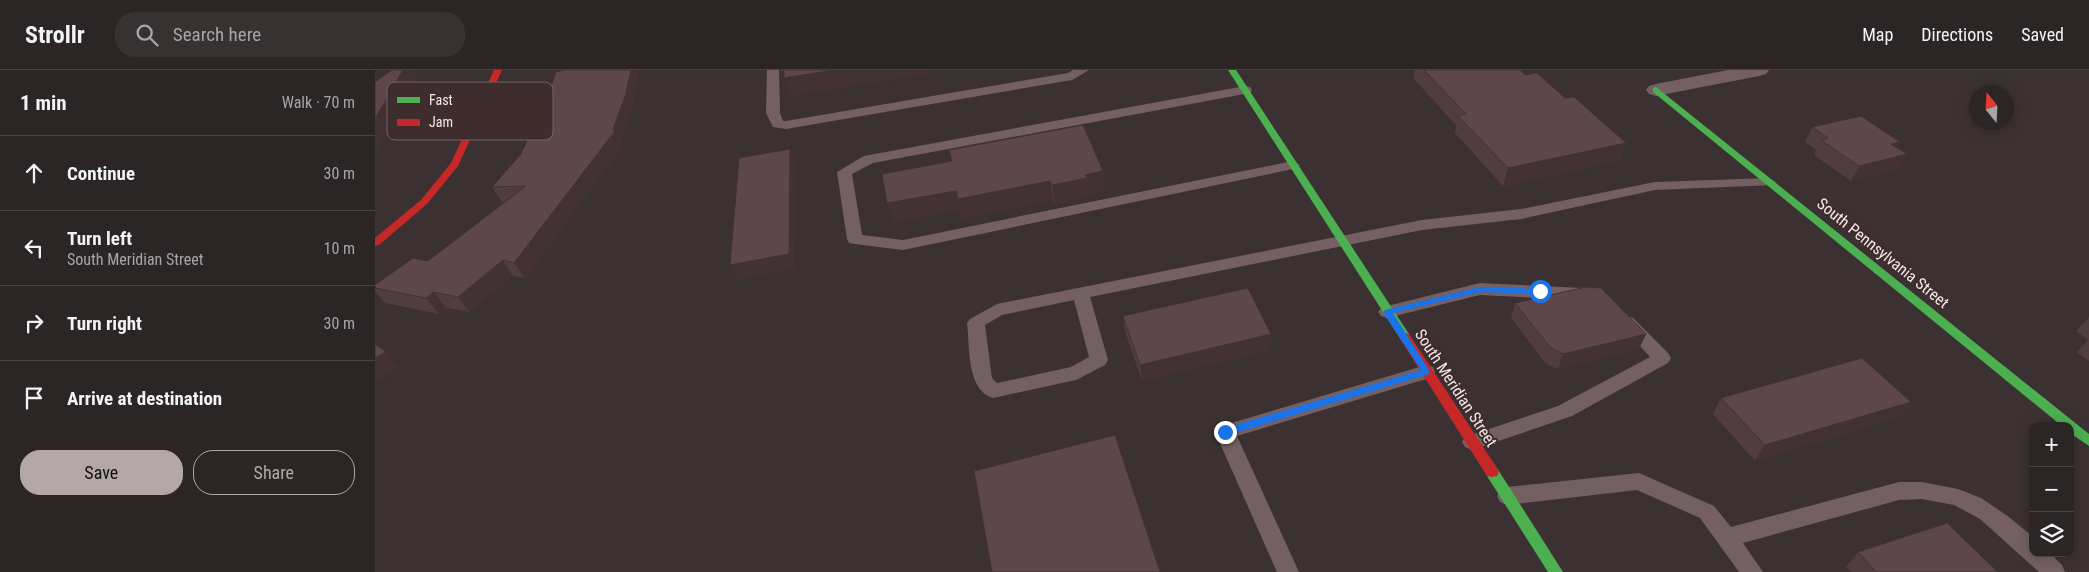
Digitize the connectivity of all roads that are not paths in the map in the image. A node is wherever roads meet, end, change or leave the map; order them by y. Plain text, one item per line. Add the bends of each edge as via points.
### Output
1 (498, 70) edge
2 (773, 70) edge
3 (1083, 70) edge
4 (1232, 70) edge
5 (1759, 70) edge
6 (493, 82) edge
7 (1245, 90) junction
8 (1656, 90) joint
9 (466, 140) edge
10 (1293, 165) junction
11 (1769, 182) junction
12 (1342, 241) junction
13 (375, 243) edge
14 (1081, 294) junction
15 (1601, 296) edge
16 (1615, 309) edge
17 (1387, 312) junction
18 (1426, 372) junction
19 (2089, 441) edge
20 (1472, 442) junction
21 (1507, 496) junction
22 (1726, 538) junction
23 (2029, 548) edge
24 (2039, 557) edge
25 (1288, 572) edge
26 (1556, 572) edge
27 (1752, 572) edge
28 (2054, 572) edge

1 - 6 street
2 - 3 lane via 773,113 778,124 786,125 1072,76
4 - 7 street, South Meridian Street
5 - 8 street
7 - 10 street, South Meridian Street
7 - 10 lane via 869,159 844,172 855,239 903,245
8 - 11 street, South Pennsylvania Street
9 - 13 street via 455,164 424,202
10 - 12 street, South Meridian Street
11 - 12 lane via 1655,186 1521,214 1423,225
11 - 19 street, South Pennsylvania Street
12 - 14 lane
12 - 17 street, South Meridian Street
14 - 14 lane via 997,310 976,323 983,380 993,391 1076,373 1099,360
15 - 17 lane via 1480,290
16 - 20 lane via 1662,358 1565,411
17 - 18 street, South Meridian Street
18 - 20 street, South Meridian Street
18 - 25 lane via 1225,432
20 - 21 street, South Meridian Street
21 - 22 lane via 1639,481 1707,512
21 - 26 street, South Meridian Street
22 - 23 lane via 1899,490 1925,490 1972,502
22 - 27 lane
24 - 28 lane

